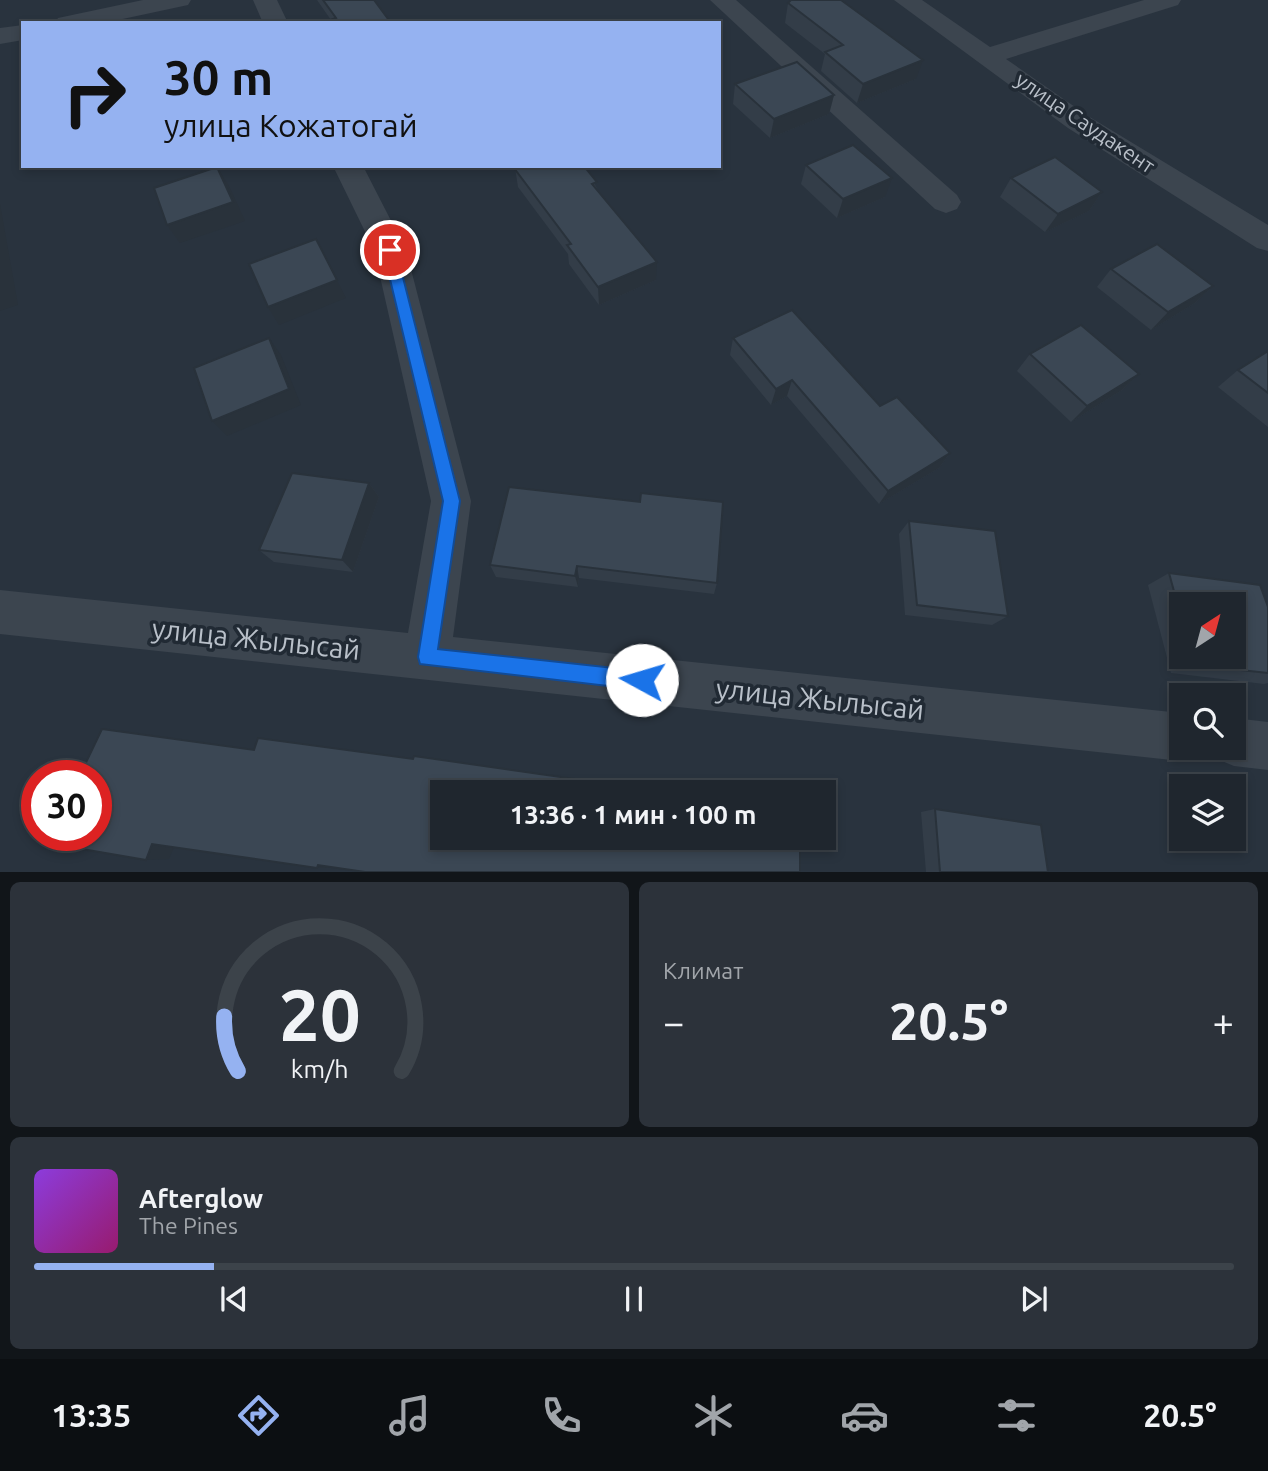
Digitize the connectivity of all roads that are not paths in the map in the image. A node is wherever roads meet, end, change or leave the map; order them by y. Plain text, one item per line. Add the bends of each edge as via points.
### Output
1 (179, 0) edge
2 (265, 0) edge
3 (722, 0) edge
4 (906, 0) edge
5 (1169, 0) edge
6 (77, 21) edge
7 (275, 21) edge
8 (21, 32) edge
9 (0, 36) edge
10 (985, 57) junction
11 (349, 168) edge
12 (946, 202) dead end
13 (1268, 240) edge
14 (0, 612) edge
15 (427, 657) junction
16 (1169, 736) edge
17 (1246, 743) edge
18 (1268, 746) edge

1 - 6 street
2 - 7 street
3 - 12 street
4 - 10 street, улица Саудакент
5 - 10 street
8 - 9 street
10 - 13 street, улица Саудакент via 1078,122
11 - 15 street via 390,250 451,501
14 - 15 street, улица Жылысай
15 - 16 street, улица Жылысай
17 - 18 street

